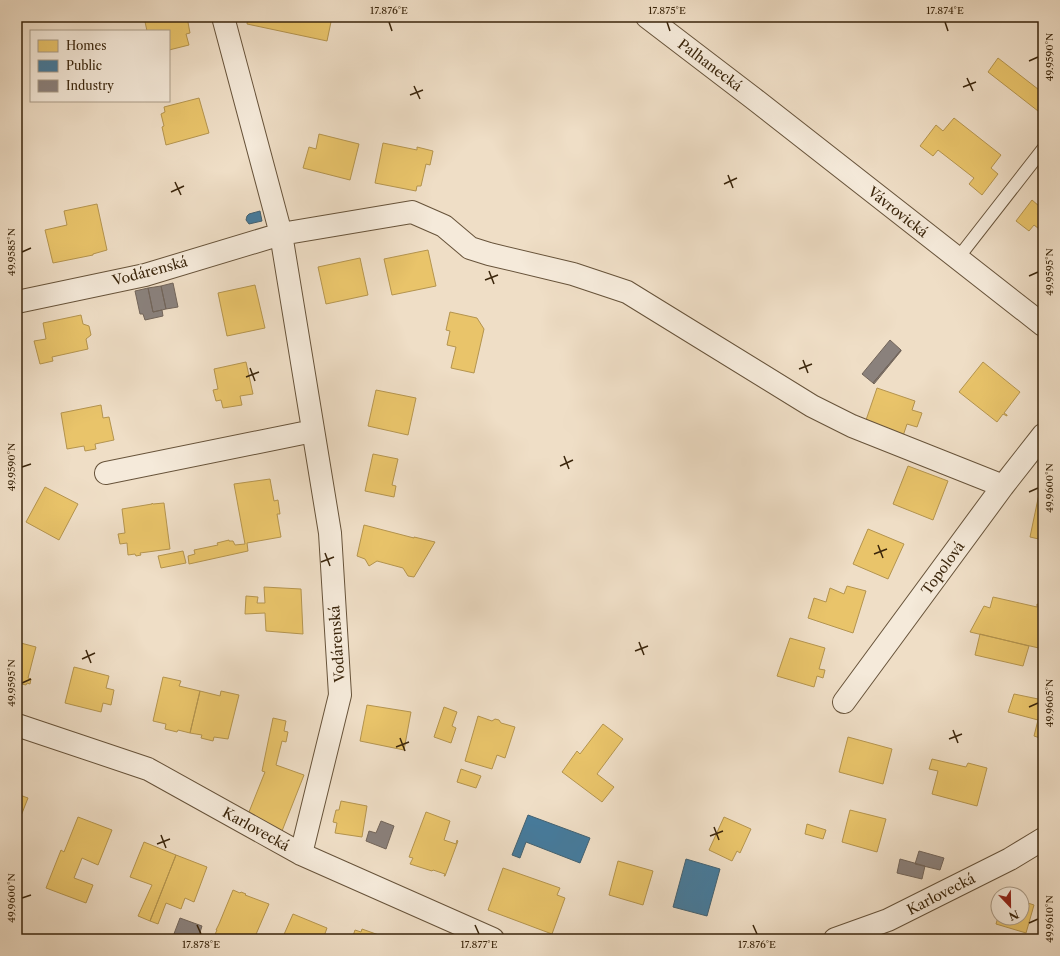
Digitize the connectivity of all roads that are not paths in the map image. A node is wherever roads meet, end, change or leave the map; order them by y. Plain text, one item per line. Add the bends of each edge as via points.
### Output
1 (223, 17) edge
2 (658, 20) edge
3 (753, 98) joint
4 (1043, 149) edge
5 (281, 234) junction
6 (958, 258) junction
7 (17, 302) edge
8 (1043, 325) edge
9 (313, 431) junction
10 (1043, 435) edge
11 (106, 473) dead end
12 (1003, 486) junction
13 (844, 702) dead end
14 (17, 725) edge
15 (1043, 839) edge
16 (301, 854) junction
17 (493, 939) edge
18 (835, 939) edge

1 - 5 street, Vodárenská
2 - 3 street, Palhanecká
3 - 6 street, Vávrovická
4 - 6 lane
5 - 7 street, Vodárenská via 145,274
5 - 9 street, Vodárenská
5 - 12 street, Vodárenská via 412,212 444,226 470,248 574,274 627,292 812,406 852,426
6 - 8 street, Vávrovická
9 - 11 street
9 - 16 street, Vodárenská via 330,533 340,695
10 - 12 street, Topolová
12 - 13 street, Topolová
14 - 16 street, Karlovecká via 148,769
15 - 18 street, Karlovecká via 1010,859 888,920
16 - 17 street, Karlovecká

